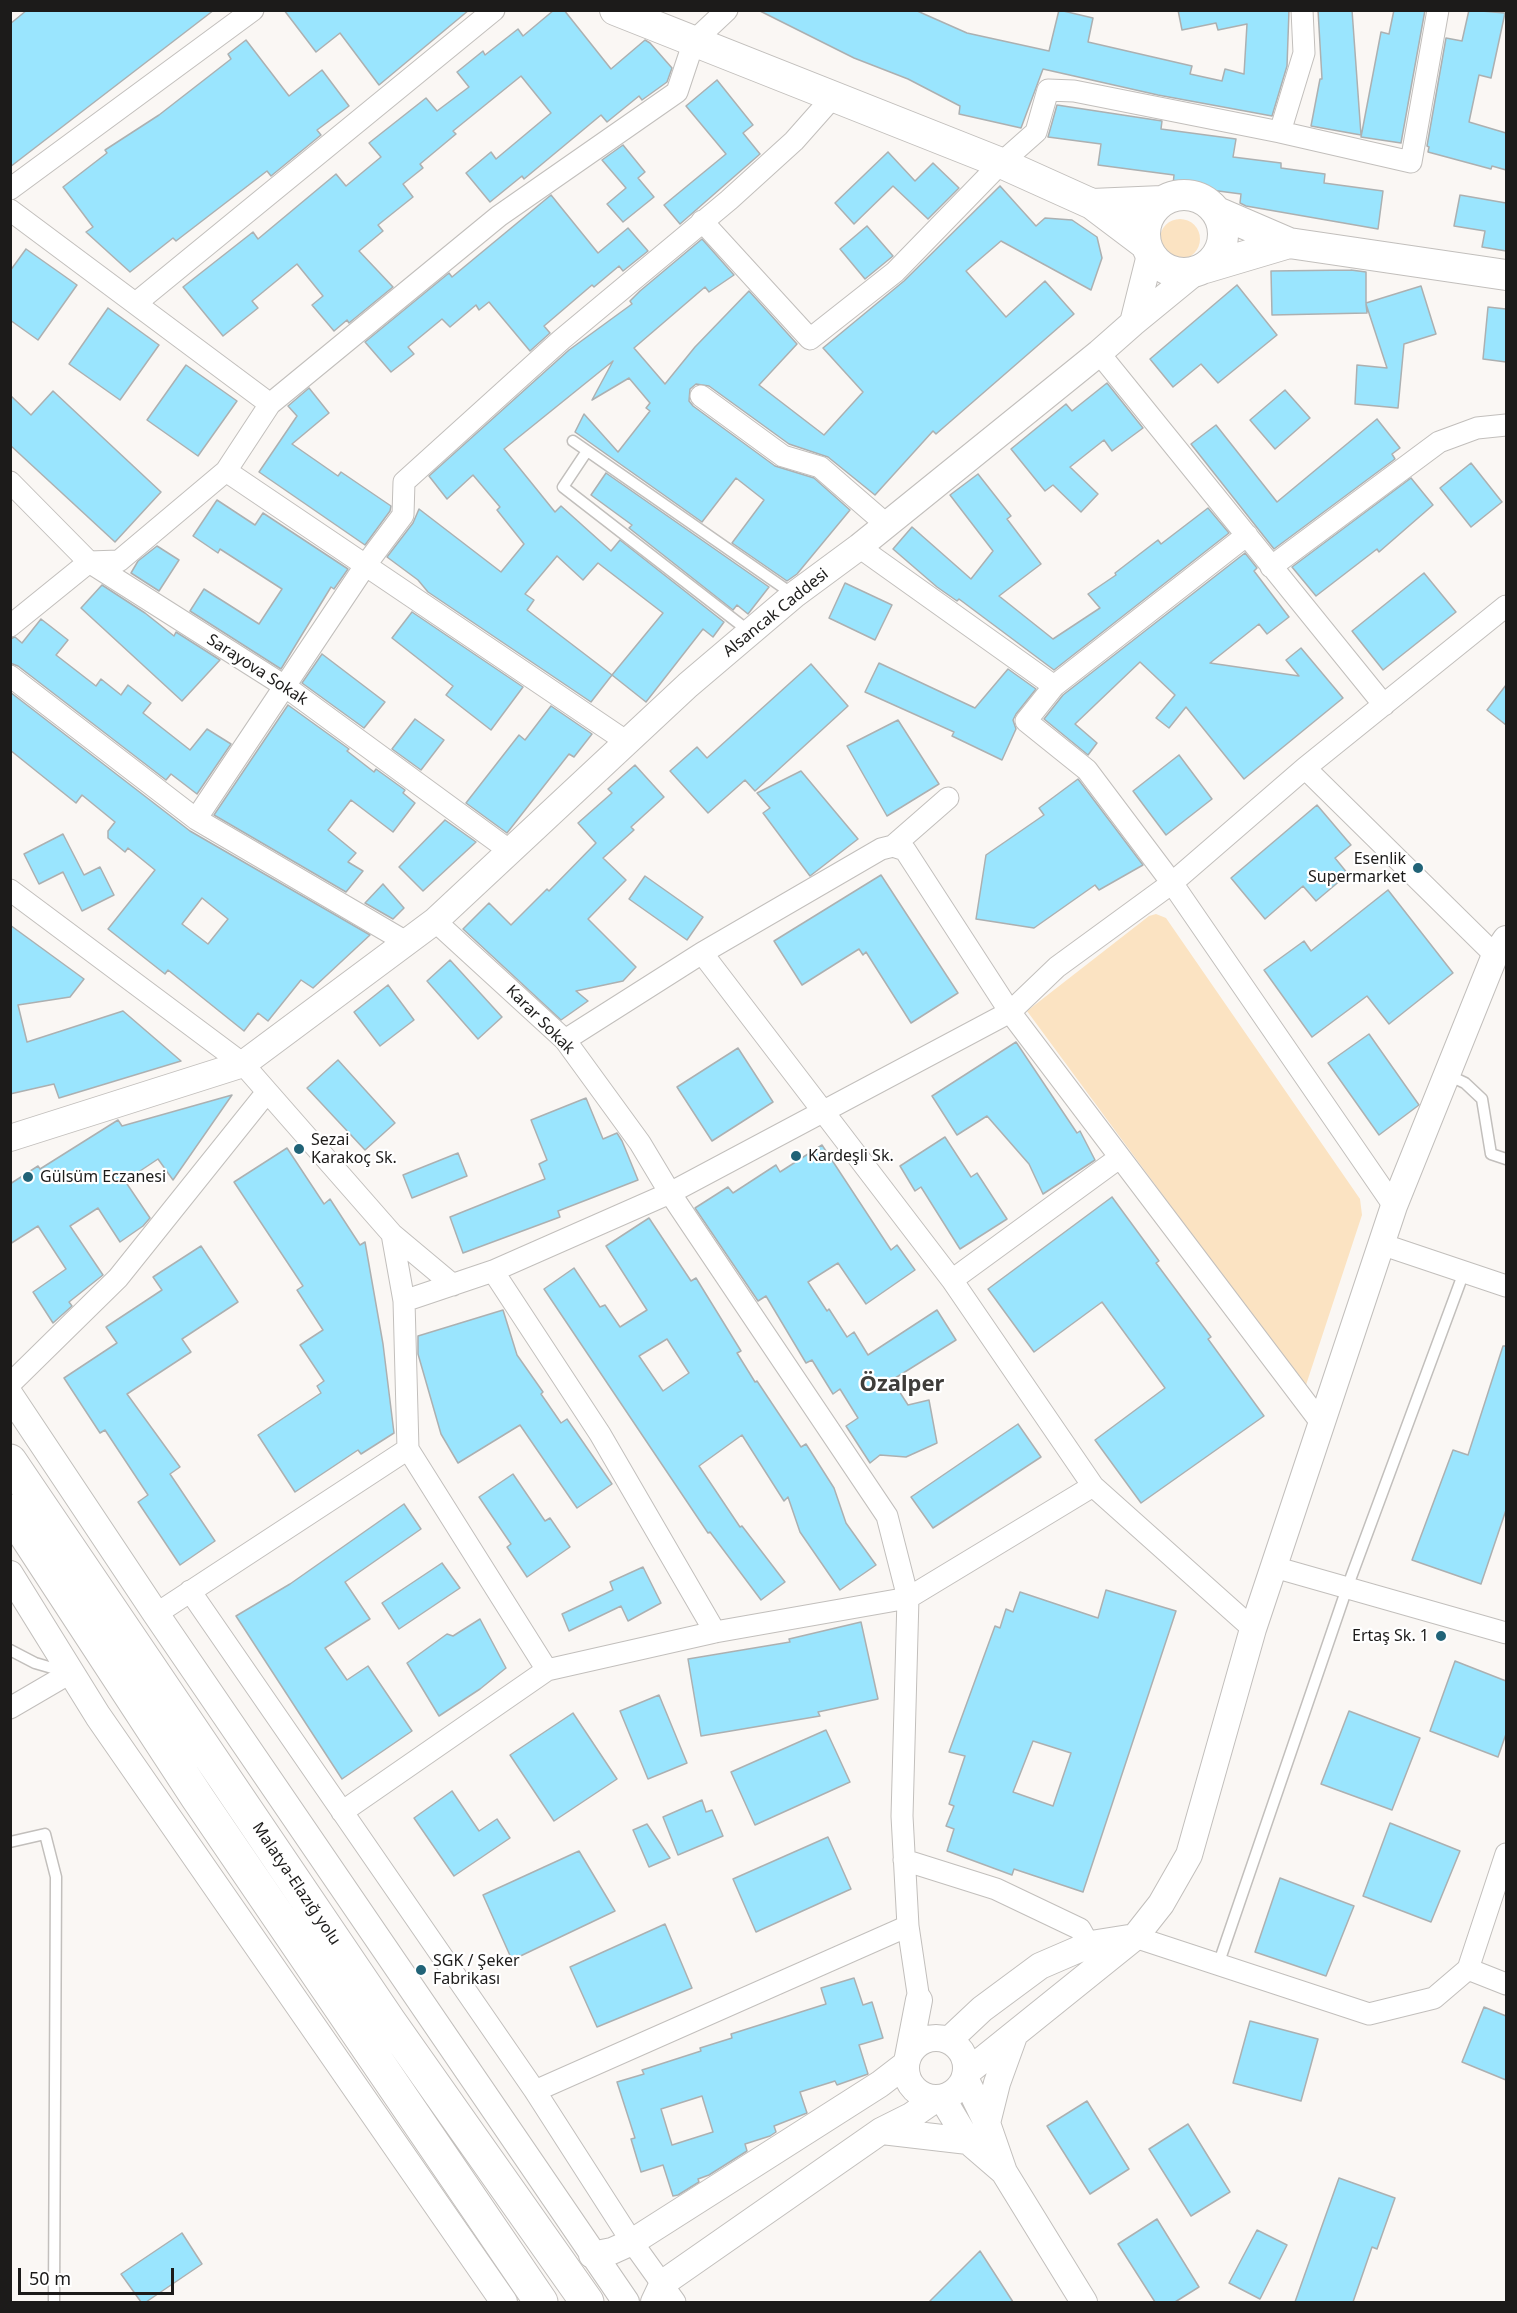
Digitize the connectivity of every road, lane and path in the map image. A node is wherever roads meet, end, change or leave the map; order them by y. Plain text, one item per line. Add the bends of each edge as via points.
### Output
1 (253, 10) edge
2 (494, 10) edge
3 (615, 10) edge
4 (727, 10) edge
5 (1302, 10) edge
6 (1438, 10) edge
7 (694, 41) junction
8 (833, 97) junction
9 (1280, 132) junction
10 (1000, 163) junction
11 (10, 189) edge
12 (1162, 201) junction
13 (1092, 204) junction
14 (10, 210) edge
15 (1217, 212) junction
16 (702, 222) junction
17 (1289, 243) junction
18 (1148, 250) junction
19 (1200, 271) junction
20 (1506, 275) edge
21 (136, 303) junction
22 (1133, 323) junction
23 (1100, 353) junction
24 (701, 396) dead end
25 (270, 404) junction
26 (1506, 426) edge
27 (573, 441) dead end
28 (587, 451) junction
29 (226, 471) junction
30 (10, 482) edge
31 (887, 525) junction
32 (1247, 536) junction
33 (859, 547) junction
34 (89, 562) junction
35 (367, 564) junction
36 (1271, 567) junction
37 (794, 595) junction
38 (1506, 606) edge
39 (10, 626) edge
40 (750, 632) junction
41 (10, 676) edge
42 (1054, 686) junction
43 (286, 687) junction
44 (1384, 705) junction
45 (627, 742) junction
46 (1305, 768) junction
47 (948, 798) dead end
48 (196, 819) junction
49 (893, 846) junction
50 (510, 851) junction
51 (1172, 883) junction
52 (10, 890) edge
53 (435, 921) junction
54 (406, 942) junction
55 (1501, 947) edge
56 (702, 953) junction
57 (1010, 1012) junction
58 (565, 1040) junction
59 (243, 1064) junction
60 (1447, 1075) junction
61 (267, 1092) junction
62 (823, 1112) junction
63 (10, 1138) edge
64 (1119, 1158) junction
65 (1506, 1159) edge
66 (670, 1193) junction
67 (1394, 1206) junction
68 (392, 1234) junction
69 (1381, 1245) junction
70 (493, 1271) junction
71 (1464, 1272) junction
72 (952, 1280) junction
73 (453, 1285) junction
74 (1506, 1286) edge
75 (404, 1301) junction
76 (10, 1384) edge
77 (10, 1395) edge
78 (1322, 1424) junction
79 (408, 1449) junction
80 (10, 1461) edge
81 (1093, 1486) junction
82 (10, 1511) edge
83 (1274, 1567) junction
84 (10, 1574) edge
85 (1347, 1588) junction
86 (190, 1591) junction
87 (908, 1598) junction
88 (156, 1614) junction
89 (1253, 1629) junction
90 (715, 1632) junction
91 (1506, 1633) edge
92 (10, 1650) edge
93 (547, 1670) junction
94 (70, 1673) junction
95 (10, 1708) edge
96 (342, 1812) junction
97 (10, 1842) edge
98 (1506, 1854) edge
99 (904, 1860) junction
100 (908, 1926) junction
101 (1135, 1937) junction
102 (1089, 1945) junction
103 (1218, 1965) junction
104 (1468, 1969) junction
105 (1506, 1984) edge
106 (918, 2000) junction
107 (1014, 2036) junction
108 (947, 2040) junction
109 (907, 2061) junction
110 (965, 2075) junction
111 (535, 2091) junction
112 (940, 2098) junction
113 (987, 2123) junction
114 (881, 2131) junction
115 (968, 2141) junction
116 (1004, 2172) junction
117 (632, 2242) junction
118 (592, 2255) junction
119 (664, 2296) edge
120 (54, 2302) edge
121 (504, 2302) edge
122 (541, 2302) edge
123 (587, 2302) edge
124 (626, 2302) edge
125 (1084, 2302) edge

1 - 11 street
2 - 21 street
3 - 7 main road
4 - 7 street
5 - 9 street via 1304,53
6 - 9 street via 1410,162
7 - 8 main road
7 - 25 street via 677,92 499,216
8 - 10 main road
8 - 16 street via 794,141
9 - 10 street via 1074,91 1048,90 1036,132
10 - 13 main road
10 - 16 street via 895,272 810,339
12 - 13 main road
12 - 15 main road via 1179,195 1197,197
12 - 18 main road via 1147,220
13 - 18 main road
14 - 21 street
15 - 17 main road
15 - 19 main road via 1223,230 1221,249
16 - 35 street via 561,340 404,482 403,514
17 - 19 main road
17 - 20 main road
18 - 19 main road via 1158,265 1169,271
18 - 22 street
19 - 22 street, Alsancak Caddesi
21 - 25 street
22 - 23 street, Alsancak Caddesi
23 - 31 street, Alsancak Caddesi
23 - 32 street
24 - 31 street via 783,456 820,467
25 - 29 street
26 - 36 street via 1477,428 1439,442
27 - 28 lane
28 - 37 lane
28 - 40 lane via 563,487
29 - 34 street via 118,561
29 - 35 street
30 - 34 street, Sarayova Sokak
31 - 33 street, Alsancak Caddesi
32 - 36 street
32 - 42 street
33 - 37 street, Alsancak Caddesi
33 - 42 street
34 - 39 street
34 - 43 street, Sarayova Sokak
35 - 43 street
35 - 45 street
36 - 44 street
37 - 40 street, Alsancak Caddesi
38 - 44 street
40 - 45 street, Alsancak Caddesi
41 - 48 street
42 - 51 street via 1026,722 1087,770
43 - 48 street
43 - 50 street, Sarayova Sokak
44 - 46 street
45 - 50 street, Alsancak Caddesi
46 - 51 street
46 - 55 street
47 - 49 street
48 - 54 street
49 - 56 street via 881,849
49 - 57 street via 905,850
50 - 53 street, Alsancak Caddesi
51 - 57 street via 1057,967
51 - 67 street
52 - 59 street
53 - 54 street, Alsancak Caddesi
53 - 58 street, Karar Sokak
54 - 59 street, Alsancak Caddesi
55 - 60 street
56 - 58 street
56 - 62 street
57 - 62 street
57 - 64 street
58 - 66 street, Karar Sokak via 640,1143
59 - 61 street
59 - 63 street, Alsancak Caddesi
60 - 65 lane via 1465,1083 1482,1099 1491,1154
60 - 67 street
61 - 68 street
61 - 76 street via 118,1278
62 - 66 street
62 - 72 street
64 - 72 street
64 - 78 street
66 - 70 street
66 - 87 street, Karar Sokak via 887,1516
67 - 69 street
68 - 73 street
68 - 75 street
69 - 71 street
69 - 78 street
70 - 73 street
70 - 90 street via 600,1434
71 - 74 street
71 - 85 lane
72 - 81 street
73 - 75 street
75 - 79 street
77 - 88 street
78 - 83 street
79 - 86 street
79 - 93 street
80 - 123 highway, Malatya-Elazığ yolu via 389,2022
81 - 87 street
81 - 89 street
82 - 122 highway, Malatya-Elazığ yolu via 197,1797
83 - 85 street
83 - 89 street
84 - 94 street
85 - 91 street
85 - 103 lane
86 - 88 street
86 - 96 street
87 - 90 street
87 - 99 street, Karar Sokak
88 - 118 street
89 - 101 street via 1189,1855 1161,1904
90 - 93 street
92 - 94 lane via 35,1663
93 - 96 street
94 - 95 street
94 - 121 street
96 - 111 street
97 - 120 lane via 45,1834 56,1877
98 - 104 street
99 - 100 street, Karar Sokak
99 - 102 street via 996,1889 1080,1929
100 - 106 street, Karar Sokak
100 - 111 street
101 - 102 street
101 - 103 street
101 - 107 street
102 - 108 street via 1040,1966
103 - 104 street via 1369,2013 1434,1998
104 - 105 street
106 - 108 street
106 - 109 street
107 - 110 street
107 - 113 street
108 - 109 street via 929,2038 920,2042
108 - 110 street via 962,2052
109 - 112 street via 907,2078 912,2087 920,2094
109 - 117 street via 880,2084
110 - 112 street via 958,2090
110 - 113 street
111 - 117 street
112 - 114 street
112 - 115 street
113 - 116 street
114 - 115 street
114 - 119 street
115 - 116 street
116 - 125 street
117 - 118 street
117 - 119 street
118 - 124 street

